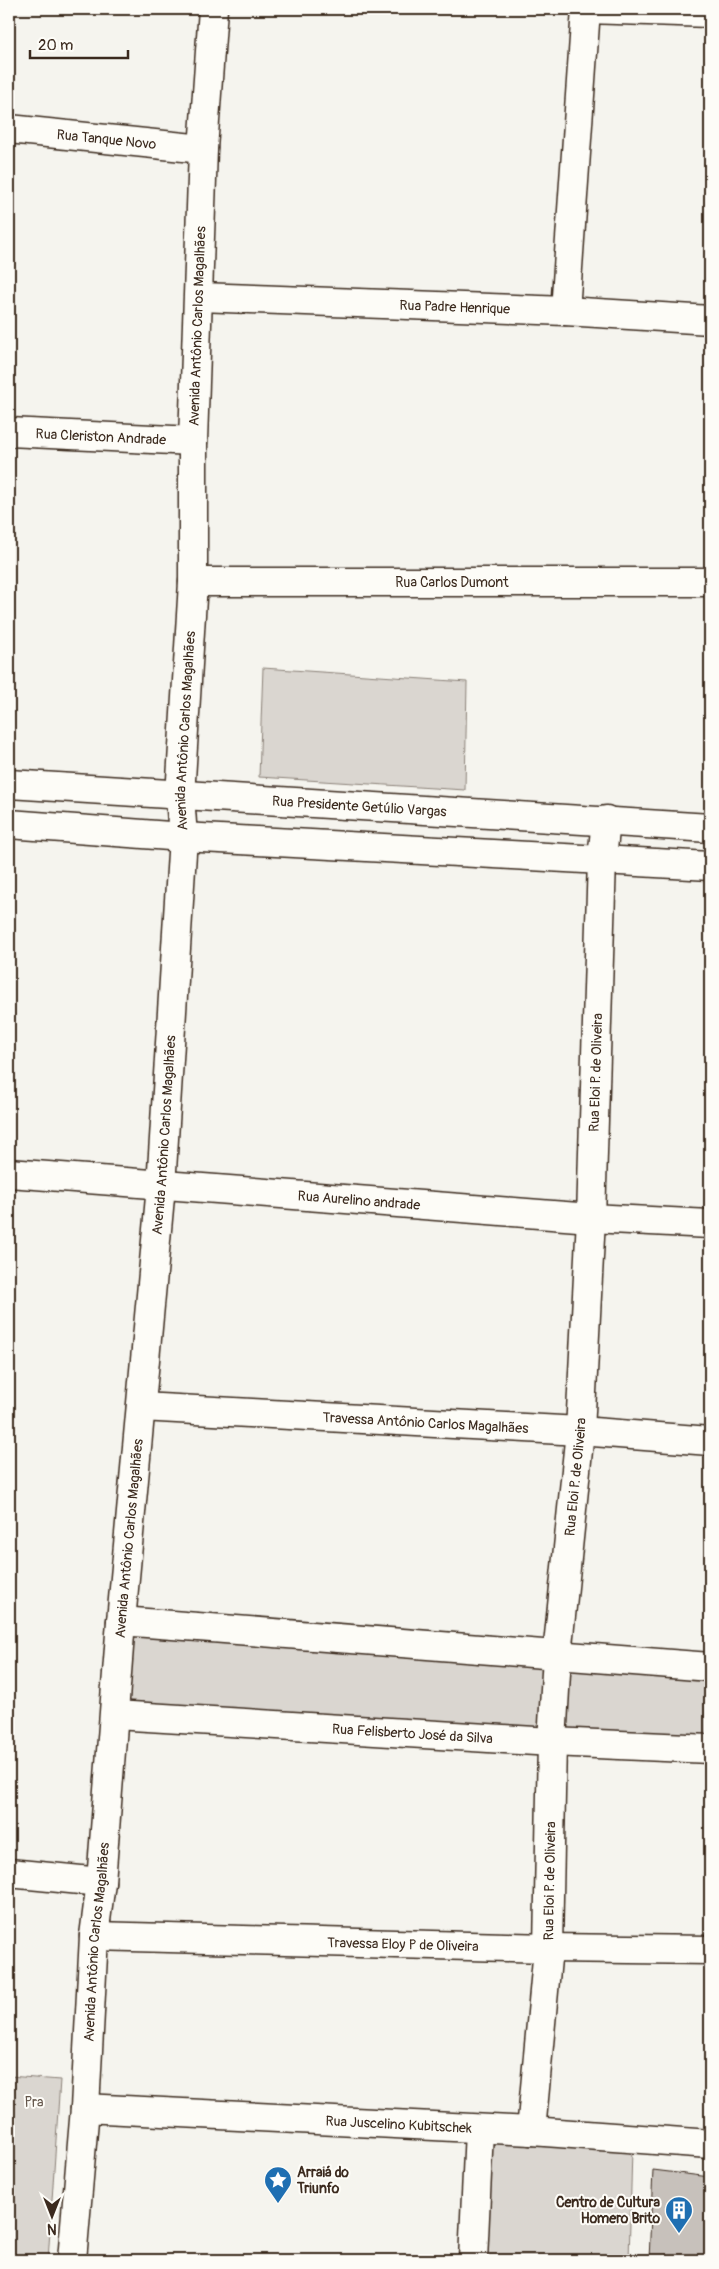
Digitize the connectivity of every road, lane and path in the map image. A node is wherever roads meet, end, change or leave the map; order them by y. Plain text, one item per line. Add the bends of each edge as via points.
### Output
1 (213, 9) edge
2 (586, 9) edge
3 (710, 13) edge
4 (9, 129) edge
5 (203, 149) junction
6 (200, 297) junction
7 (565, 311) junction
8 (710, 320) edge
9 (9, 432) edge
10 (193, 441) junction
11 (193, 582) junction
12 (710, 582) edge
13 (9, 784) edge
14 (180, 796) junction
15 (606, 820) junction
16 (9, 824) edge
17 (710, 828) edge
18 (183, 837) junction
19 (602, 859) junction
20 (710, 866) edge
21 (9, 1173) edge
22 (161, 1186) junction
23 (591, 1218) junction
24 (710, 1224) edge
25 (141, 1407) junction
26 (580, 1431) junction
27 (710, 1441) edge
28 (121, 1621) junction
29 (557, 1656) junction
30 (710, 1667) edge
31 (115, 1714) junction
32 (552, 1742) junction
33 (710, 1749) edge
34 (9, 1873) edge
35 (101, 1882) junction
36 (94, 1936) junction
37 (548, 1948) junction
38 (710, 1950) edge
39 (85, 2108) junction
40 (479, 2130) junction
41 (531, 2131) junction
42 (710, 2144) edge
43 (72, 2260) edge
44 (473, 2260) edge

1 - 5 street, Avenida Antônio Carlos Magalhães
2 - 3 street
2 - 7 street
4 - 5 street, Rua Tanque Novo
5 - 6 street, Avenida Antônio Carlos Magalhães
6 - 7 street, Rua Padre Henrique
6 - 10 street, Avenida Antônio Carlos Magalhães
7 - 8 street, Rua Padre Henrique
9 - 10 street, Rua Cleriston Andrade
10 - 11 street, Avenida Antônio Carlos Magalhães
11 - 12 street, Rua Carlos Dumont
11 - 14 street, Avenida Antônio Carlos Magalhães
13 - 14 street, Rua Presidente Getúlio Vargas
14 - 15 street, Rua Presidente Getúlio Vargas
14 - 18 street, Avenida Antônio Carlos Magalhães
15 - 17 street, Rua Presidente Getúlio Vargas
15 - 19 street, Rua Eloi P. de Oliveira
16 - 18 street
18 - 19 street
18 - 22 street, Avenida Antônio Carlos Magalhães
19 - 20 street
19 - 23 street, Rua Eloi P. de Oliveira
21 - 22 street, Rua Aurelino andrade
22 - 23 street, Rua Aurelino andrade
22 - 25 street, Avenida Antônio Carlos Magalhães
23 - 24 street, Rua Aurelino andrade
23 - 26 street, Rua Eloi P. de Oliveira
25 - 26 street, Travessa Antônio Carlos Magalhães
25 - 28 street, Avenida Antônio Carlos Magalhães
26 - 27 street, Travessa Antônio Carlos Magalhães
26 - 29 street, Rua Eloi P. de Oliveira
28 - 29 street
28 - 31 street, Avenida Antônio Carlos Magalhães
29 - 30 street
29 - 32 street, Rua Eloi P. de Oliveira
31 - 32 street, Rua Felisberto José da Silva
31 - 35 street, Avenida Antônio Carlos Magalhães
32 - 33 street, Rua Felisberto José da Silva
32 - 37 street, Rua Eloi P. de Oliveira
34 - 35 street
35 - 36 street, Avenida Antônio Carlos Magalhães
36 - 37 street, Travessa Eloy P de Oliveira
36 - 39 street, Avenida Antônio Carlos Magalhães
37 - 38 street, Travessa Eloy P de Oliveira
37 - 41 street, Rua Eloi P. de Oliveira
39 - 40 street, Rua Juscelino Kubitschek
39 - 43 street, Avenida Antônio Carlos Magalhães
40 - 41 street, Rua Juscelino Kubitschek
40 - 44 street
41 - 42 street, Rua Juscelino Kubitschek

